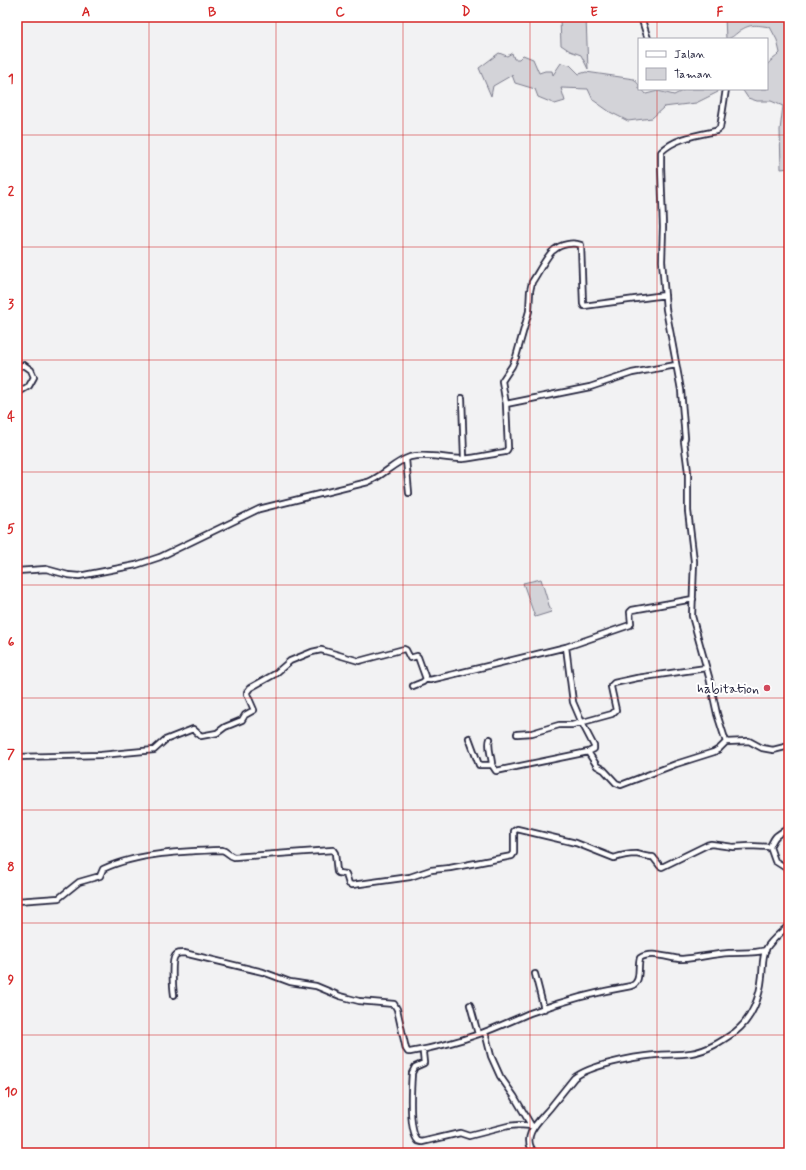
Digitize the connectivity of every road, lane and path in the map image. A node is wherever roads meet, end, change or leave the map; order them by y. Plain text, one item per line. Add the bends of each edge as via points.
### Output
1 (641, 17) edge
2 (648, 38) edge
3 (726, 90) edge
4 (665, 295) junction
5 (676, 365) junction
6 (17, 367) edge
7 (17, 392) edge
8 (462, 398) dead end
9 (506, 404) junction
10 (464, 458) junction
11 (406, 459) junction
12 (409, 493) dead end
13 (17, 571) edge
14 (693, 599) junction
15 (566, 646) junction
16 (706, 668) junction
17 (426, 679) junction
18 (413, 686) dead end
19 (582, 723) junction
20 (517, 734) dead end
21 (469, 738) dead end
22 (490, 739) dead end
23 (726, 742) junction
24 (789, 746) edge
25 (588, 752) junction
26 (17, 757) edge
27 (492, 765) junction
28 (788, 828) edge
29 (770, 847) junction
30 (789, 870) edge
31 (17, 901) edge
32 (789, 925) edge
33 (766, 950) junction
34 (535, 974) dead end
35 (174, 995) dead end
36 (470, 1005) dead end
37 (544, 1009) junction
38 (485, 1032) junction
39 (478, 1034) junction
40 (424, 1050) junction
41 (532, 1126) junction
42 (535, 1153) edge

1 - 2 street
3 - 4 street via 720,128 673,143 661,152 662,261
4 - 5 street
4 - 9 street via 584,306 581,245 566,244 553,250 530,287 530,308 516,357 502,380
5 - 9 street via 632,372 590,387
5 - 14 street via 688,472 688,511 694,561
6 - 7 street via 24,365 30,368 34,377 29,386
8 - 10 street
9 - 10 street via 507,450
10 - 11 street via 418,456
11 - 12 street
11 - 13 street via 368,482 259,509 173,551 136,565 79,576 46,569
14 - 15 street via 632,610 630,625
14 - 16 street via 692,616
15 - 17 street
15 - 19 street via 573,700
16 - 19 street via 614,683 611,688 615,711
16 - 23 street
17 - 18 street
17 - 26 street via 418,657 410,658 405,649 359,661 325,651 316,651 290,661 275,674 250,688 247,694 254,710 218,733 201,736 193,729 165,740 156,749 131,753
19 - 20 street via 558,725 532,733
19 - 25 street via 594,746 594,750
21 - 27 street via 479,765
22 - 27 street via 488,742
23 - 24 street via 749,741 773,750
23 - 25 street via 714,752 621,785 597,766
25 - 27 street via 497,771
28 - 29 street via 773,839
29 - 30 street via 775,861
29 - 31 street via 711,844 662,867 652,857 638,854 614,858 579,844 517,829 514,831 512,856 431,870 410,877 352,885 349,884 346,874 337,872 333,850 234,857 222,850 186,851 116,864 104,869 100,876 79,882 59,898
32 - 33 street
33 - 37 street via 682,959 664,955 644,955 640,958 635,985 599,992
33 - 41 street via 763,957 761,988 756,1003 745,1022 736,1031 712,1046 692,1053 653,1055 580,1073
34 - 37 street
35 - 40 street via 173,960 178,953 184,953 262,972 290,982 316,986 359,1001 394,1004 407,1051
36 - 39 street
37 - 38 street
38 - 39 street
38 - 41 street via 491,1056 500,1076
39 - 40 street
40 - 41 street via 424,1063 415,1067 412,1073 411,1118 418,1141 460,1133 469,1136 508,1126
41 - 42 street via 529,1141

